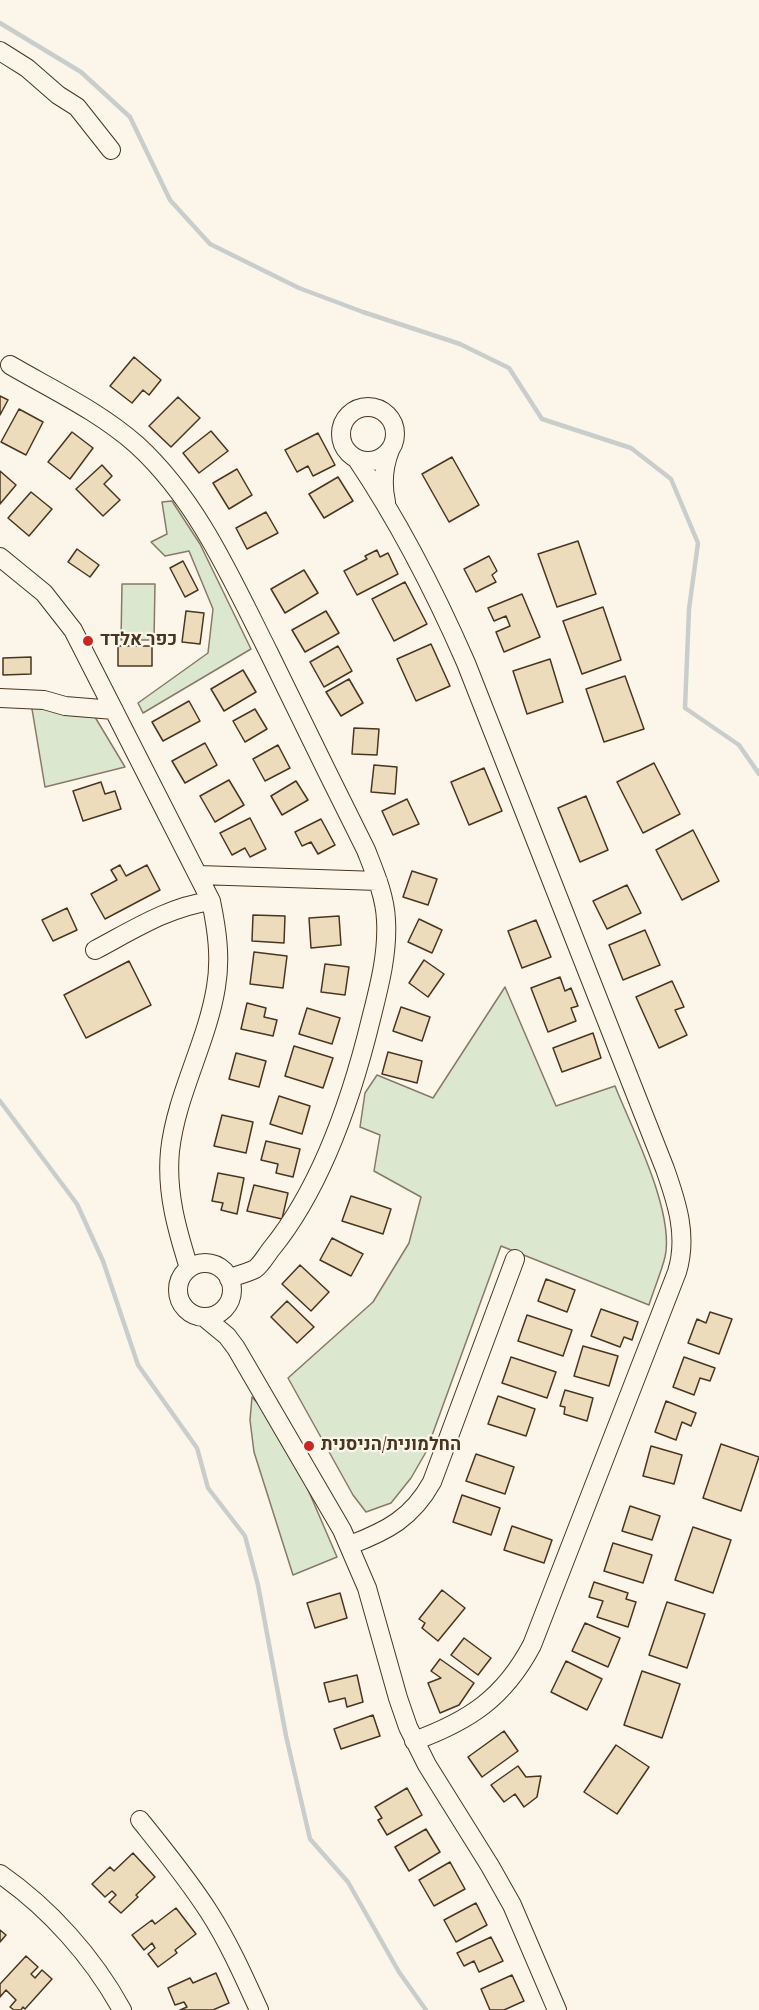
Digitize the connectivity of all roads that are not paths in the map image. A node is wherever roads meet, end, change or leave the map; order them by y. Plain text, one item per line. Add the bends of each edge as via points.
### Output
1 (0, 51) edge
2 (111, 150) dead end
3 (10, 365) dead end
4 (390, 450) junction
5 (356, 458) junction
6 (389, 513) junction
7 (0, 557) edge
8 (0, 698) edge
9 (114, 710) junction
10 (199, 875) junction
11 (378, 881) junction
12 (211, 901) junction
13 (95, 950) dead end
14 (515, 1258) dead end
15 (189, 1268) junction
16 (229, 1279) junction
17 (230, 1299) junction
18 (204, 1317) junction
19 (236, 1348) junction
20 (350, 1545) junction
21 (414, 1741) junction
22 (140, 1820) dead end
23 (0, 1874) edge
24 (122, 2010) edge
25 (260, 2010) edge
26 (557, 2010) edge

1 - 2 street via 78,107
3 - 11 street via 102,418 136,445 187,502 225,566
4 - 5 street via 376,460
4 - 5 street via 395,439 393,422 381,411 365,408 350,415 342,430 344,447
4 - 6 street via 383,480
5 - 6 street
6 - 21 street via 429,583 470,673 665,1169 679,1213 683,1244 678,1272 524,1660 505,1686 482,1707 458,1723
7 - 9 street via 32,581 56,607 73,630
8 - 9 street
9 - 10 street
10 - 11 street
10 - 12 street
11 - 16 street via 386,920 385,953 365,1046 349,1097 324,1161 297,1214 256,1269
12 - 13 street via 159,915
12 - 15 street via 218,950 216,988 175,1126 169,1165 174,1215
14 - 20 street via 427,1491 401,1520
15 - 16 street via 210,1264
15 - 18 street via 179,1282 179,1298 189,1312
16 - 17 street
17 - 18 street via 217,1315
17 - 19 street via 228,1321
18 - 19 street
19 - 20 street
20 - 21 street
21 - 26 street via 512,1905
22 - 25 street via 210,1913
23 - 24 street via 56,1921 92,1963

